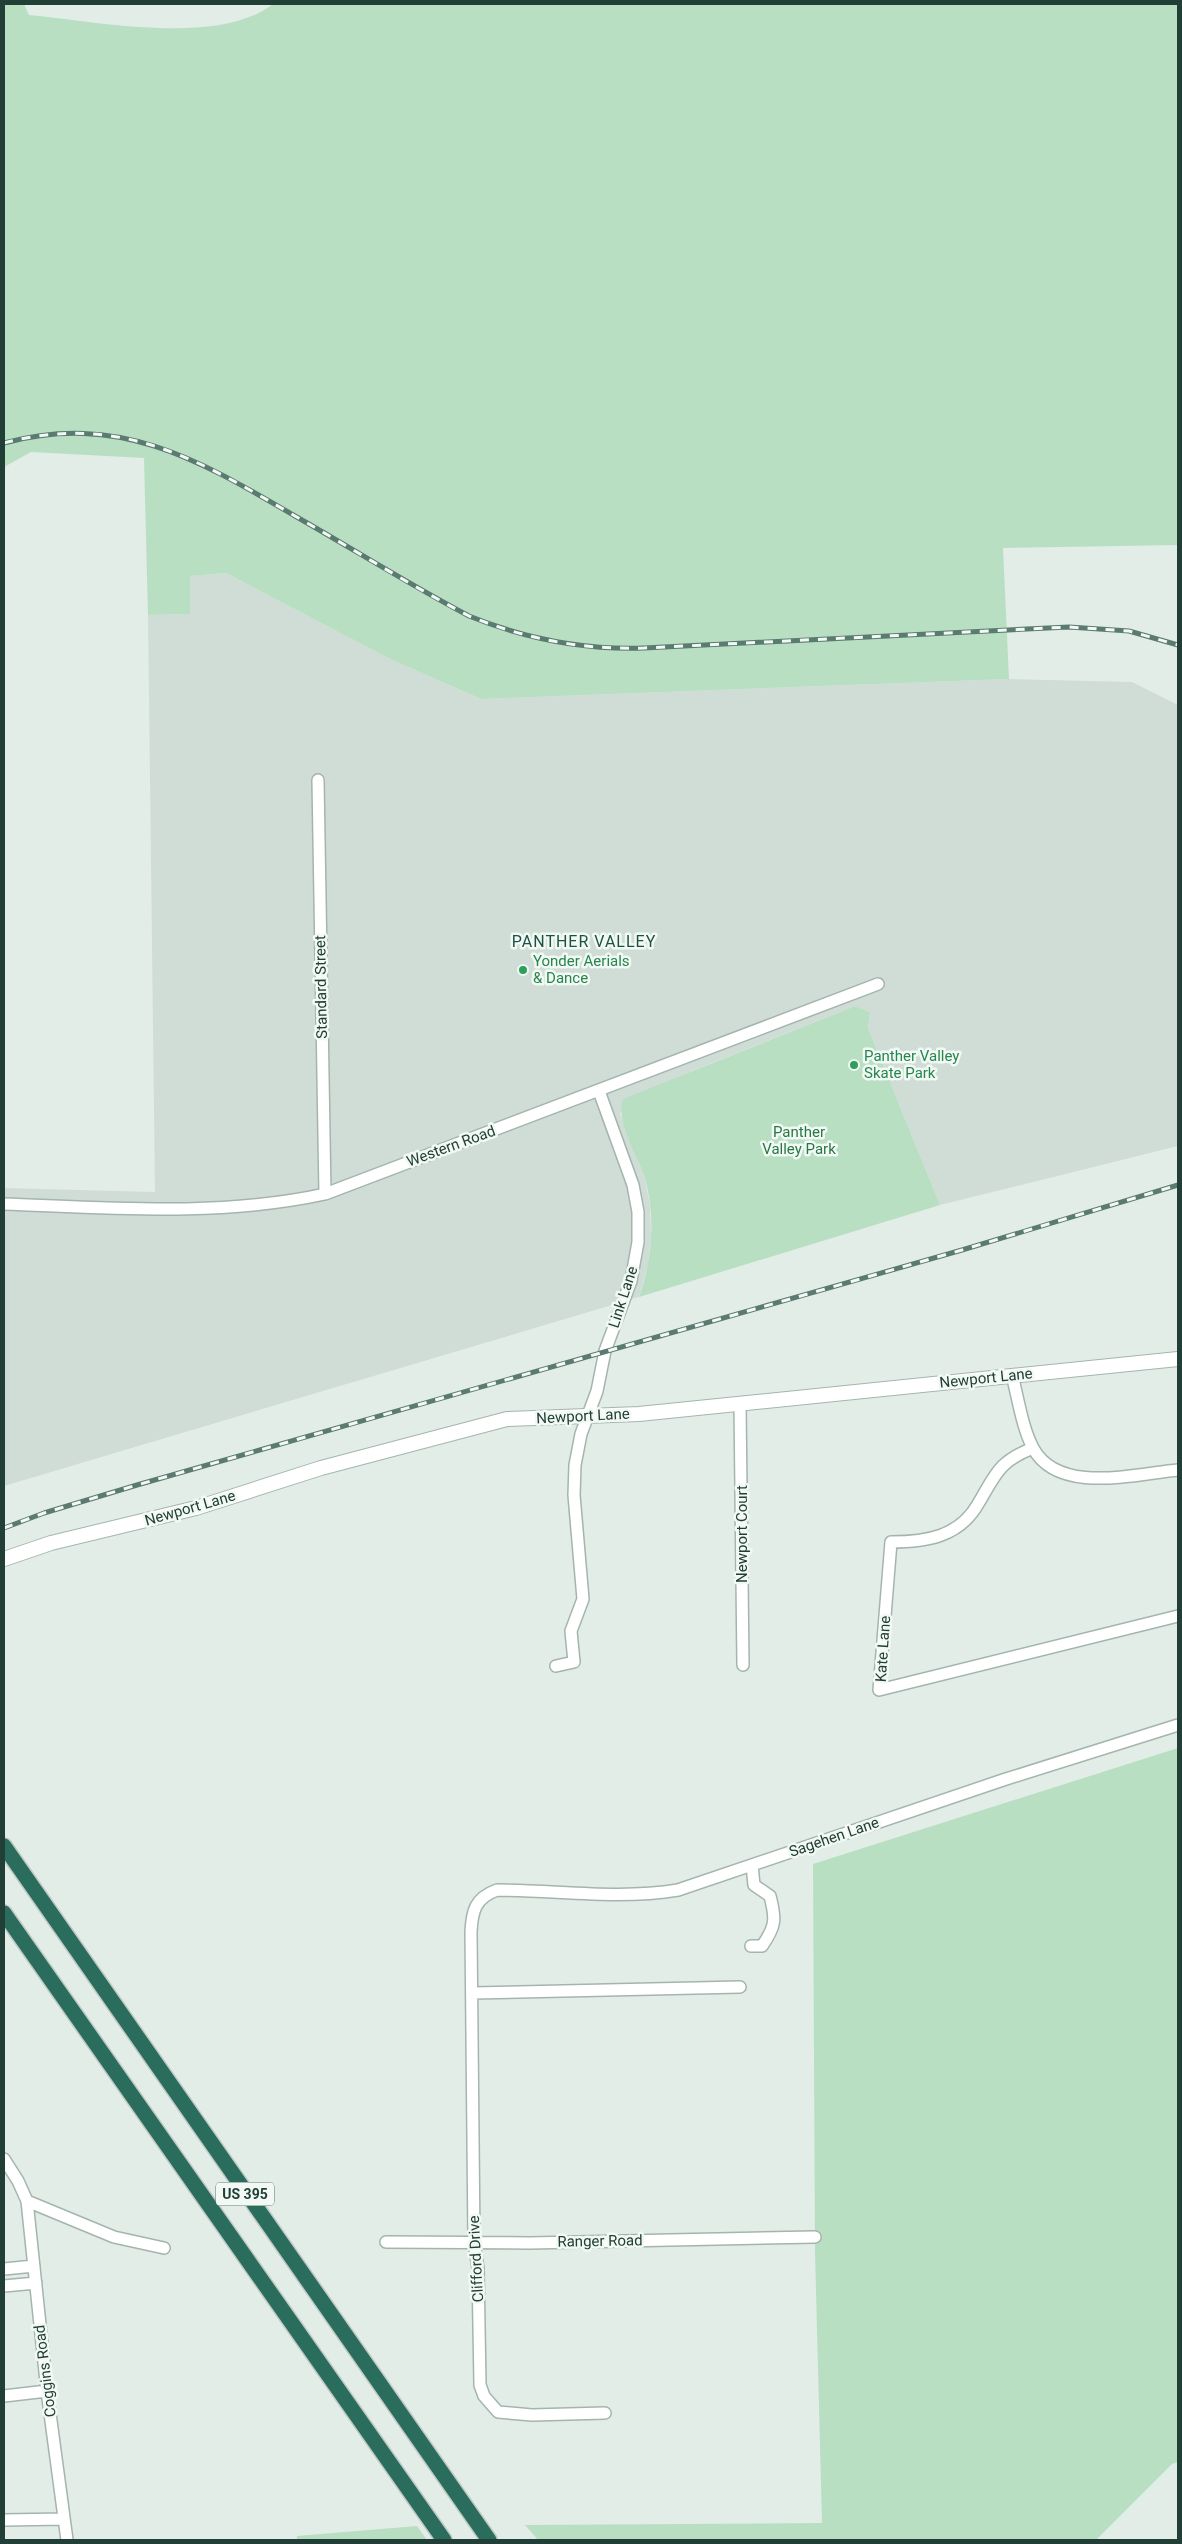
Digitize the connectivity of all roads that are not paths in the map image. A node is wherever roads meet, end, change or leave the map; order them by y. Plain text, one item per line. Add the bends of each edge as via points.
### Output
1 (318, 780) dead end
2 (878, 984) dead end
3 (599, 1091) junction
4 (325, 1194) junction
5 (4, 1204) edge
6 (1178, 1359) edge
7 (1012, 1375) junction
8 (740, 1404) junction
9 (590, 1416) junction
10 (1033, 1448) junction
11 (1178, 1470) edge
12 (4, 1559) edge
13 (1178, 1616) edge
14 (743, 1665) dead end
15 (556, 1666) dead end
16 (1178, 1725) edge
17 (4, 1846) edge
18 (752, 1865) junction
19 (482, 1897) joint
20 (4, 1913) edge
21 (751, 1946) dead end
22 (740, 1987) dead end
23 (472, 1993) junction
24 (4, 2159) edge
25 (27, 2201) junction
26 (815, 2237) dead end
27 (386, 2242) dead end
28 (474, 2242) junction
29 (164, 2248) dead end
30 (34, 2266) junction
31 (4, 2269) edge
32 (36, 2283) junction
33 (4, 2286) edge
34 (47, 2392) junction
35 (4, 2396) edge
36 (605, 2413) dead end
37 (64, 2519) junction
38 (4, 2520) edge
39 (66, 2540) edge
40 (444, 2540) edge
41 (489, 2540) edge

1 - 4 street, Standard Street
2 - 3 street, Western Road
3 - 4 street, Western Road
3 - 9 street, Link Lane via 633,1185 638,1235 631,1281 605,1351
4 - 5 street, Western Road via 288,1202 223,1209 155,1210
6 - 7 street, Newport Lane
7 - 8 street, Newport Lane
7 - 10 street
8 - 9 street, Newport Lane
8 - 14 street, Newport Court
9 - 12 street, Newport Lane via 507,1419 321,1468 187,1510 51,1543
9 - 15 street, Link Lane via 581,1434 575,1466 574,1496 583,1599 572,1631 574,1662
10 - 11 street via 1052,1469 1075,1478
10 - 13 street, Kate Lane via 1013,1457 997,1471 978,1504 960,1526 931,1540 891,1542 879,1690
16 - 18 street, Sagehen Lane
17 - 41 highway, US 395
18 - 19 street, Sagehen Lane via 678,1890 657,1893 604,1895 497,1890
18 - 21 street via 754,1885 770,1896 776,1916 772,1932 762,1946
19 - 23 street, Clifford Drive via 475,1907 472,1924
20 - 40 highway, US 395
22 - 23 street
23 - 28 street, Clifford Drive
24 - 25 street, Coggins Road
25 - 29 street via 114,2237
25 - 30 street, Coggins Road
26 - 28 street, Ranger Road
27 - 28 street, Ranger Road
28 - 36 street, Clifford Drive via 478,2268 480,2385 492,2406 498,2412 532,2415
30 - 31 street
30 - 32 street, Coggins Road
32 - 33 street
32 - 34 street, Coggins Road
34 - 35 street
34 - 37 street, Coggins Road
37 - 38 street
37 - 39 street, Coggins Road

